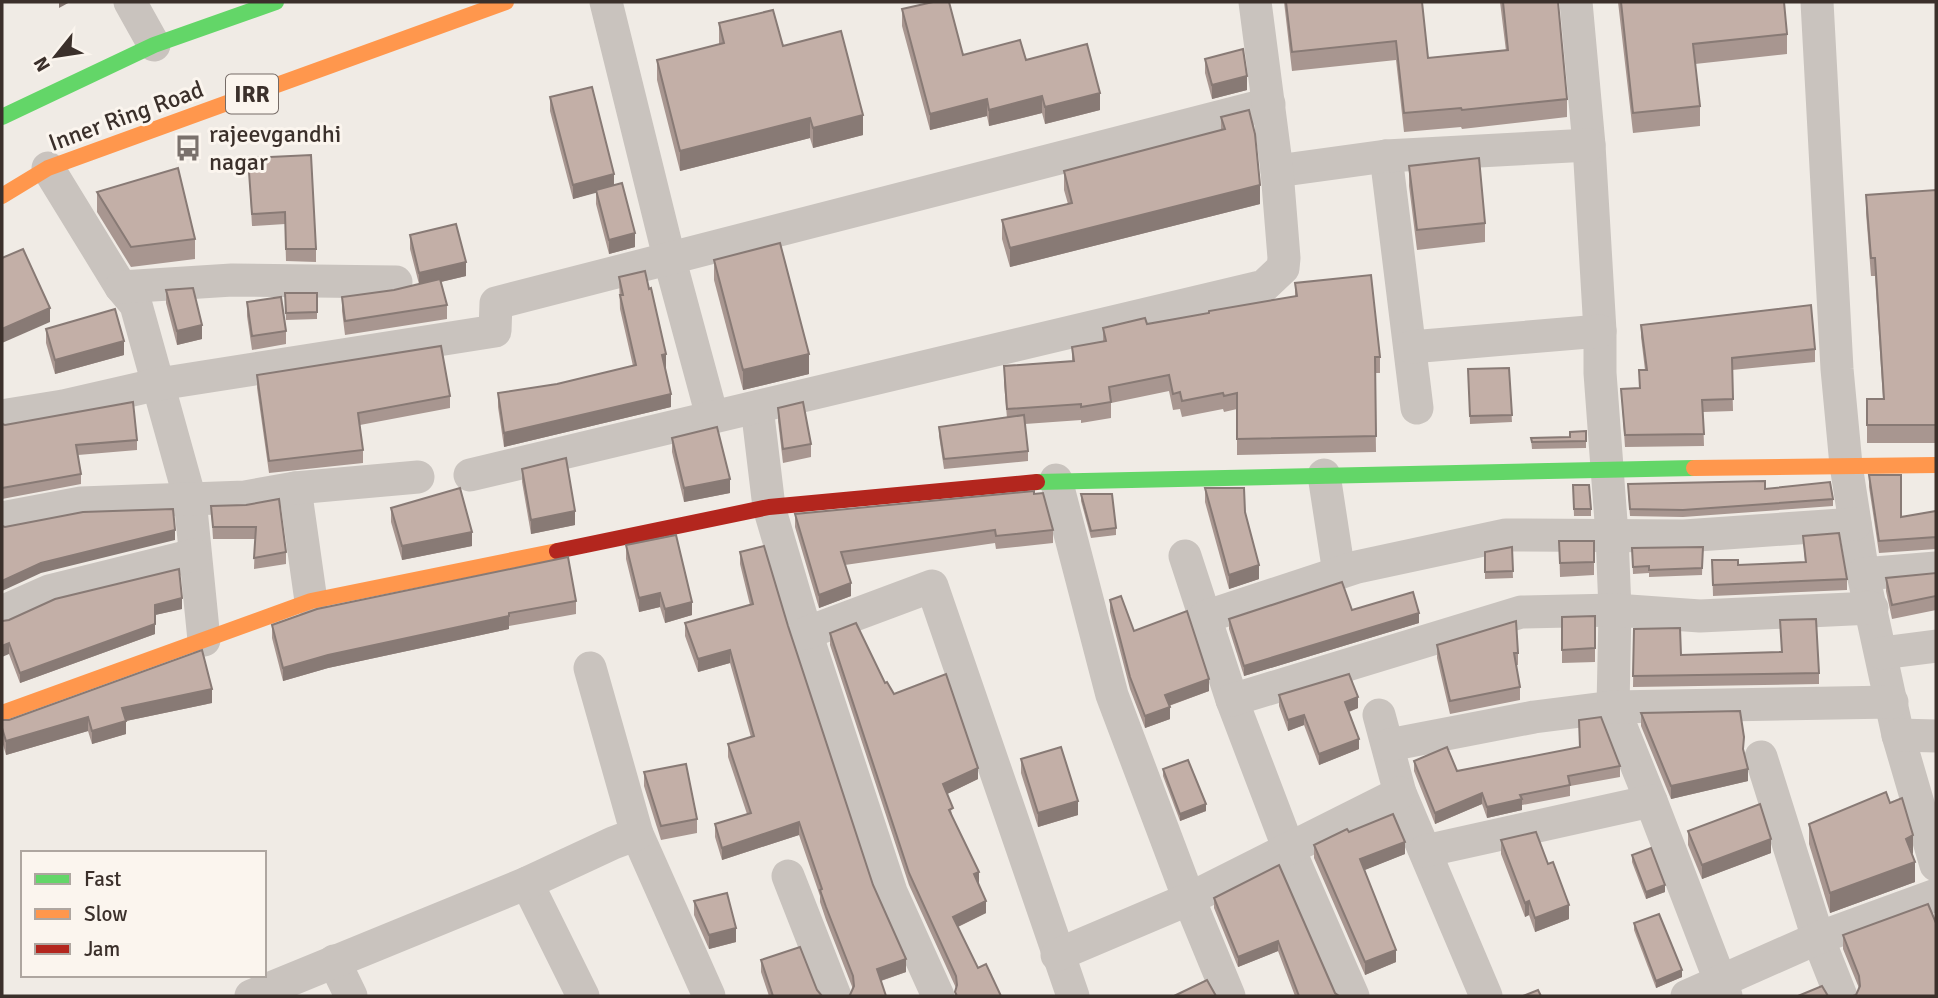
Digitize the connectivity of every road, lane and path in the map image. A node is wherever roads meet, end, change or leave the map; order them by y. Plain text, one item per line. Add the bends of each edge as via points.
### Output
1 (130, 2) edge
2 (276, 2) edge
3 (506, 2) edge
4 (606, 2) edge
5 (1255, 2) edge
6 (1576, 2) edge
7 (1817, 2) edge
8 (154, 45) junction
9 (1269, 104) junction
10 (2, 117) edge
11 (1590, 145) junction
12 (1385, 156) junction
13 (48, 168) junction
14 (1277, 171) junction
15 (2, 196) edge
16 (669, 257) junction
17 (396, 282) dead end
18 (121, 287) junction
19 (1600, 331) junction
20 (1411, 347) junction
21 (159, 384) junction
22 (757, 407) junction
23 (1417, 408) dead end
24 (2, 416) edge
25 (712, 416) junction
26 (1846, 465) junction
27 (1936, 466) edge
28 (1608, 470) junction
29 (470, 474) dead end
30 (1324, 475) junction
31 (418, 477) dead end
32 (1056, 480) junction
33 (295, 488) junction
34 (190, 499) junction
35 (769, 506) junction
36 (2, 518) edge
37 (1855, 524) junction
38 (1612, 536) junction
39 (194, 555) junction
40 (1185, 556) dead end
41 (1936, 568) edge
42 (1339, 573) junction
43 (1863, 574) junction
44 (311, 601) junction
45 (1871, 608) junction
46 (1615, 610) junction
47 (2, 612) edge
48 (1205, 617) junction
49 (806, 633) junction
50 (204, 640) junction
51 (1936, 646) edge
52 (1882, 653) junction
53 (590, 668) dead end
54 (1232, 700) junction
55 (1892, 702) junction
56 (1613, 706) junction
57 (2, 713) edge
58 (1898, 734) junction
59 (1936, 736) edge
60 (1761, 757) dead end
61 (1400, 793) junction
62 (1651, 801) junction
63 (637, 834) junction
64 (1288, 847) junction
65 (1425, 851) junction
66 (1936, 865) edge
67 (788, 876) dead end
68 (527, 883) junction
69 (1936, 895) edge
70 (1189, 899) junction
71 (1818, 938) junction
72 (1057, 955) junction
73 (334, 961) junction
74 (1724, 990) edge
75 (251, 996) edge
76 (351, 996) edge
77 (583, 996) edge
78 (709, 996) edge
79 (835, 996) edge
80 (938, 996) edge
81 (1073, 996) edge
82 (1229, 996) edge
83 (1353, 996) edge
84 (1486, 996) edge
85 (1687, 996) edge
86 (1841, 996) edge

1 - 8 street
2 - 8 main road, Inner Ring Road
3 - 13 main road, Inner Ring Road / IRR
4 - 16 street
5 - 9 street
6 - 11 street
7 - 26 street
8 - 10 main road, Inner Ring Road
9 - 14 street
9 - 16 street
11 - 12 street
11 - 19 street
12 - 14 street
12 - 20 street
13 - 15 main road, Inner Ring Road / IRR
13 - 18 street
14 - 22 street via 1283,268 1264,286
16 - 21 street via 496,303 495,331
16 - 25 street
17 - 18 street via 232,280
18 - 21 street via 136,304
19 - 20 street
19 - 28 street
20 - 23 street
21 - 24 street
21 - 34 street
22 - 25 street
22 - 35 street
25 - 29 street
26 - 27 main road
26 - 28 main road
26 - 37 street
28 - 30 main road
28 - 38 street
30 - 32 main road
30 - 42 street
31 - 33 street
32 - 35 main road
32 - 70 street via 1112,695
33 - 34 street via 245,497
33 - 44 street
34 - 36 street via 81,503
34 - 39 street
35 - 44 main road
35 - 49 street
37 - 38 street via 1684,536
37 - 43 street
38 - 42 street via 1506,535
38 - 46 street
39 - 47 street via 50,591
39 - 50 street
40 - 48 street
41 - 43 street
42 - 48 street
43 - 45 street
44 - 50 main road
45 - 46 street via 1700,616
45 - 52 street
46 - 54 street via 1521,612
46 - 56 street
48 - 54 street
49 - 72 street via 932,586
49 - 80 street via 891,892
50 - 57 main road
51 - 52 street
52 - 55 street
53 - 63 street
54 - 64 street
55 - 56 street
55 - 58 street
56 - 61 street via 1384,730
56 - 62 street
58 - 59 street
58 - 66 street
60 - 71 street
61 - 64 street
61 - 65 street
62 - 65 street
62 - 74 street
63 - 68 street
63 - 78 street
64 - 70 street
64 - 83 street
65 - 84 street
67 - 79 street
68 - 73 street
68 - 77 street
69 - 71 street
70 - 72 street
70 - 82 street
71 - 74 street
71 - 86 street
72 - 81 street
73 - 75 street
73 - 76 street
74 - 85 street

